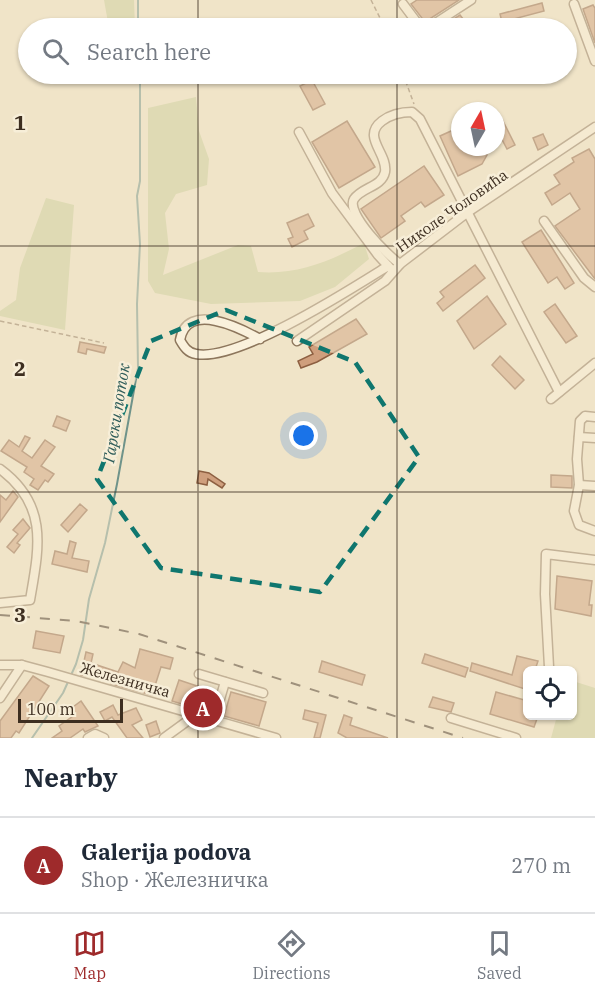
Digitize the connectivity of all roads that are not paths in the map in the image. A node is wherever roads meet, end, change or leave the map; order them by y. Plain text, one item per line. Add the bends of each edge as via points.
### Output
1 (471, 0) edge
2 (403, 4) dead end
3 (574, 4) dead end
4 (414, 18) edge
5 (443, 18) edge
6 (595, 61) edge
7 (595, 127) edge
8 (299, 132) dead end
9 (468, 212) junction
10 (544, 221) dead end
11 (394, 267) junction
12 (595, 287) edge
13 (260, 339) junction
14 (297, 341) dead end
15 (595, 363) edge
16 (559, 392) junction
17 (551, 399) dead end
18 (595, 417) edge
19 (579, 436) junction
20 (595, 438) edge
21 (0, 469) edge
22 (579, 485) junction
23 (595, 486) edge
24 (595, 531) edge
25 (595, 560) edge
26 (0, 603) edge
27 (0, 665) edge
28 (22, 665) junction
29 (549, 666) edge
30 (199, 674) dead end
31 (225, 682) junction
32 (263, 693) dead end
33 (0, 698) edge
34 (197, 714) junction
35 (451, 717) dead end
36 (214, 719) junction
37 (260, 736) edge
38 (88, 738) edge
39 (104, 738) edge
40 (164, 738) edge
41 (276, 738) edge
42 (516, 738) edge

1 - 5 street
2 - 4 street
3 - 6 street
7 - 9 street, Николе Чоловића
8 - 11 street via 332,193
9 - 11 street, Николе Чоловића
9 - 11 street via 415,114 394,115 376,127 374,137 384,161 384,177 356,197 353,212
9 - 16 street
10 - 12 street via 584,278
11 - 13 street
11 - 14 street, Николе Чоловића via 385,281
13 - 13 street via 214,354 185,350 180,340 181,332 190,323 219,320
15 - 16 street
16 - 17 street
18 - 19 street via 581,418
19 - 20 street
19 - 22 street
21 - 26 street via 21,488 37,525 40,543 30,600
22 - 23 street
22 - 24 street via 575,519 582,528
25 - 29 street via 546,554 544,594
27 - 28 street, Железничка
28 - 33 street
28 - 34 street, Железничка
30 - 31 street
31 - 32 street
31 - 36 street
34 - 36 street, Железничка
34 - 40 street
35 - 42 street
36 - 37 street, Железничка
37 - 41 street, Железничка
38 - 39 street via 95,734

